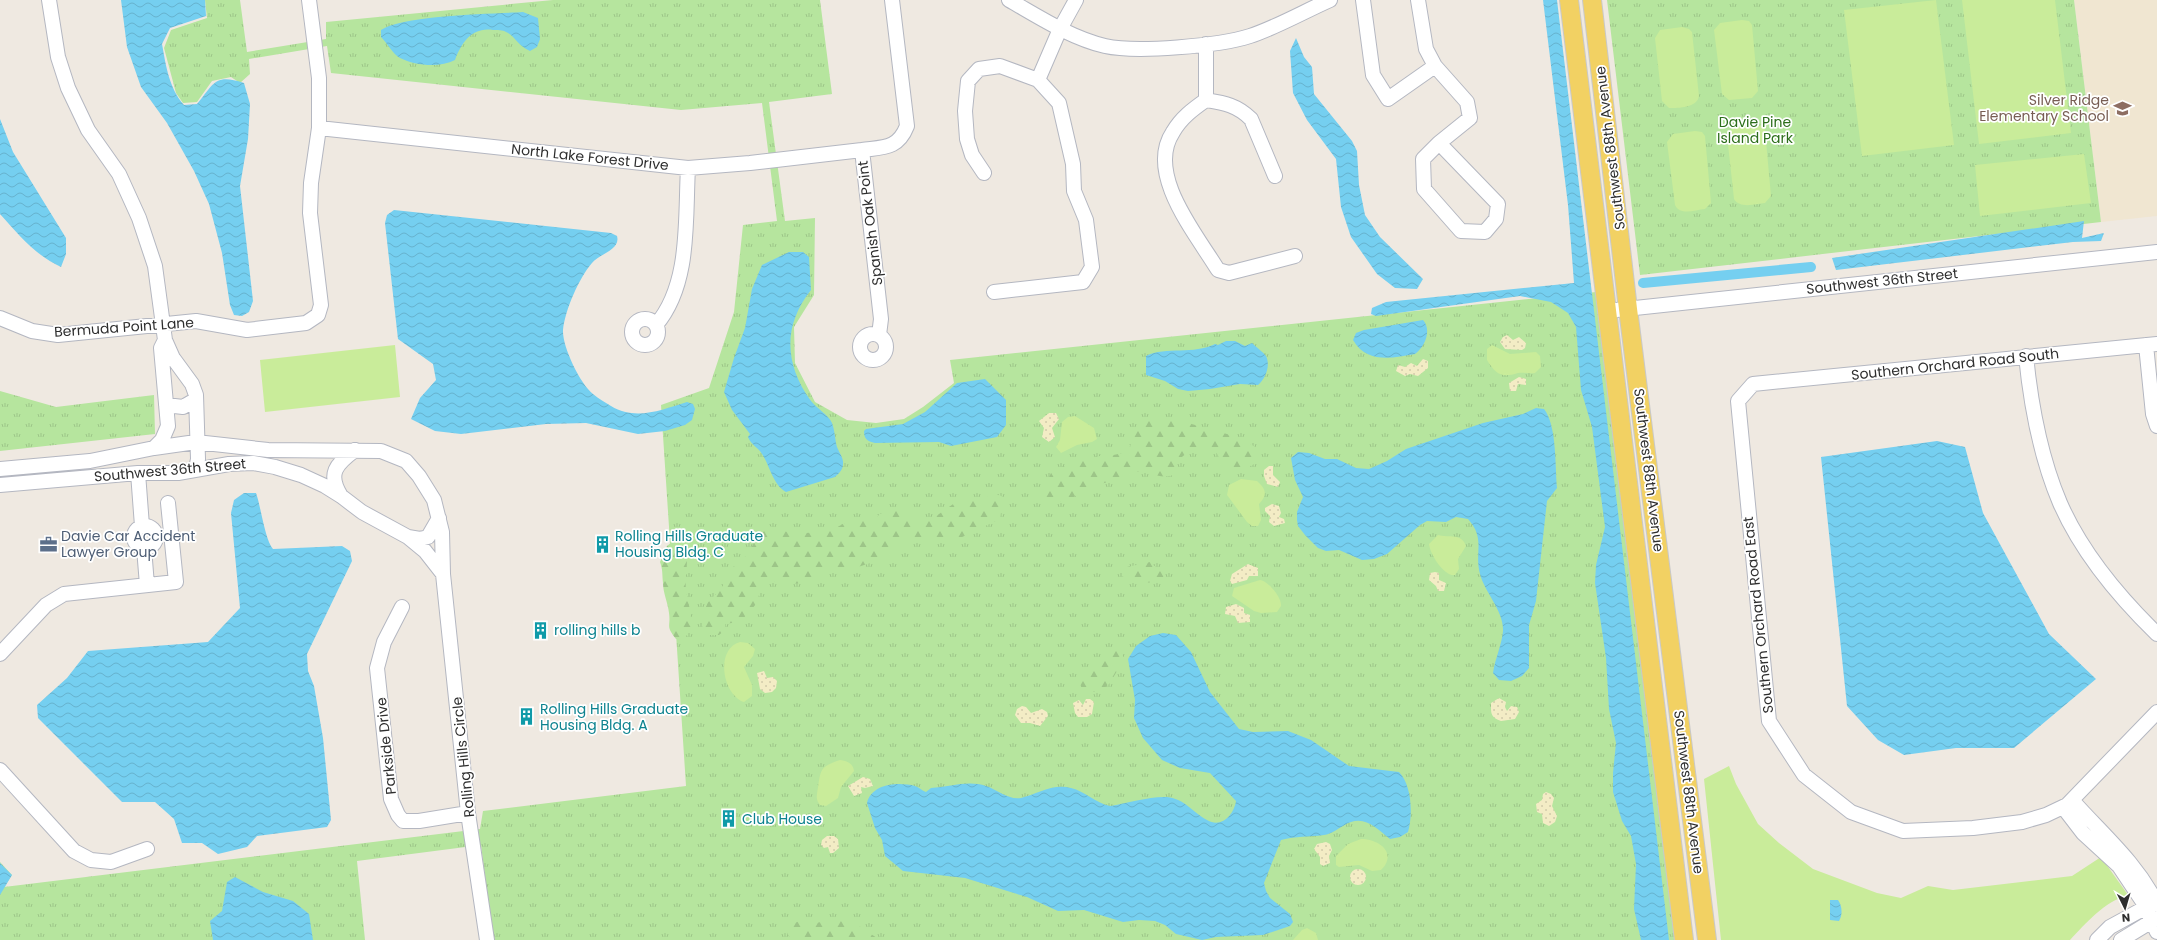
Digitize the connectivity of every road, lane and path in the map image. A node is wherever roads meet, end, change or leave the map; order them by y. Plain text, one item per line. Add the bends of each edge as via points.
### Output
1 (49, 0) edge
2 (309, 0) edge
3 (892, 0) edge
4 (1009, 0) edge
5 (1076, 0) edge
6 (1330, 0) edge
7 (1363, 0) edge
8 (1418, 0) edge
9 (1569, 0) edge
10 (1592, 0) edge
11 (1060, 29) junction
12 (1206, 44) junction
13 (1435, 66) junction
14 (1038, 80) junction
15 (1206, 100) junction
16 (319, 128) junction
17 (1439, 143) junction
18 (862, 150) junction
19 (688, 168) junction
20 (984, 173) dead end
21 (1275, 176) dead end
22 (2157, 252) edge
23 (1294, 256) dead end
24 (994, 292) dead end
25 (1628, 309) junction
26 (1607, 311) junction
27 (0, 318) edge
28 (164, 324) junction
29 (656, 325) dead end
30 (879, 335) dead end
31 (166, 340) junction
32 (2151, 345) edge
33 (2026, 356) junction
34 (1753, 384) joint
35 (195, 400) junction
36 (166, 405) junction
37 (2157, 426) edge
38 (196, 442) junction
39 (154, 448) junction
40 (355, 450) junction
41 (90, 461) junction
42 (3, 469) edge
43 (196, 470) junction
44 (138, 472) junction
45 (92, 477) junction
46 (4, 485) edge
47 (341, 496) junction
48 (168, 502) dead end
49 (439, 518) junction
50 (408, 537) junction
51 (443, 574) junction
52 (147, 585) junction
53 (402, 607) dead end
54 (2157, 634) edge
55 (0, 654) edge
56 (2157, 712) edge
57 (0, 770) edge
58 (2068, 803) junction
59 (468, 813) junction
60 (146, 849) dead end
61 (2153, 904) edge
62 (2155, 923) edge
63 (487, 940) edge
64 (1684, 940) edge
65 (1707, 940) edge
66 (2097, 940) edge
67 (2120, 940) edge

1 - 28 street via 58,57 68,88 88,130 119,174 139,218 155,266
2 - 16 street via 319,78
3 - 18 street, Spanish Oak Point via 907,126 903,137 892,145
4 - 11 street
5 - 11 street
6 - 12 street via 1250,36
7 - 13 street via 1373,75 1388,100
8 - 13 street via 1426,49
9 - 26 main road, Southwest 88th Avenue
10 - 25 main road, Southwest 88th Avenue
11 - 12 street via 1105,46 1136,49
11 - 14 street
12 - 15 street
13 - 17 street via 1467,102 1470,118
14 - 20 street via 1000,66 979,69 968,81 965,111 967,139 972,155
14 - 24 street via 1059,103 1073,164 1074,191 1086,220 1092,267 1083,282
15 - 21 street via 1229,103 1244,112 1250,119
15 - 23 street via 1187,114 1172,133 1165,151 1165,173 1174,197 1218,270 1229,273
16 - 19 street, North Lake Forest Drive
16 - 28 street, Bermuda Point Lane via 311,183 310,213 321,305 318,315 306,323 247,330 196,321
17 - 17 street via 1423,159 1424,189 1461,231 1485,232 1496,219 1498,204
18 - 19 street, North Lake Forest Drive
18 - 30 street, Spanish Oak Point via 882,319
19 - 29 street via 682,269 667,312
22 - 25 street, Southwest 36th Street
25 - 26 street, Southwest 36th Street
25 - 65 main road, Southwest 88th Avenue
26 - 64 main road, Southwest 88th Avenue
27 - 28 street, Bermuda Point Lane via 32,331 58,335
28 - 31 street
31 - 35 street via 173,358 192,384
31 - 36 street via 161,348
32 - 33 street, Southern Orchard Road South
32 - 37 street via 2153,414
33 - 34 street, Southern Orchard Road South
33 - 54 street via 2031,403 2042,450 2060,504 2091,558 2129,607
34 - 58 street, Southern Orchard Road East via 1738,401 1769,721 1804,775 1851,812 1903,831 1973,828 2022,822 2046,815
35 - 36 street via 183,407
35 - 38 street
36 - 39 street via 168,426 162,440
38 - 39 street, Southwest 36th Street
38 - 40 street, Southwest 36th Street via 268,450
38 - 43 street
39 - 41 street, Southwest 36th Street
40 - 47 street via 342,460 333,476 334,485
40 - 49 street, Southwest 36th Street via 381,451 406,461 434,500
41 - 42 street, Southwest 36th Street
41 - 45 street
42 - 46 street
43 - 44 street, Southwest 36th Street
43 - 47 street, Southwest 36th Street via 253,463 301,475
44 - 45 street, Southwest 36th Street
44 - 52 street via 142,526 149,527 156,534 154,544 144,548
45 - 46 street, Southwest 36th Street
47 - 50 street, Southwest 36th Street via 362,512
48 - 52 street via 176,582
49 - 50 street via 428,537
49 - 51 street, Southwest 36th Street
50 - 51 street, Southwest 36th Street via 425,551
51 - 59 street, Rolling Hills Circle
52 - 55 street via 64,594 46,605
53 - 59 street, Parkside Drive via 384,642 378,668 391,799 403,821
56 - 58 street
57 - 60 street via 74,850 91,860 111,862
58 - 61 street via 2123,852
59 - 63 street, Rolling Hills Circle
61 - 62 street
61 - 66 street via 2110,927
62 - 67 street

